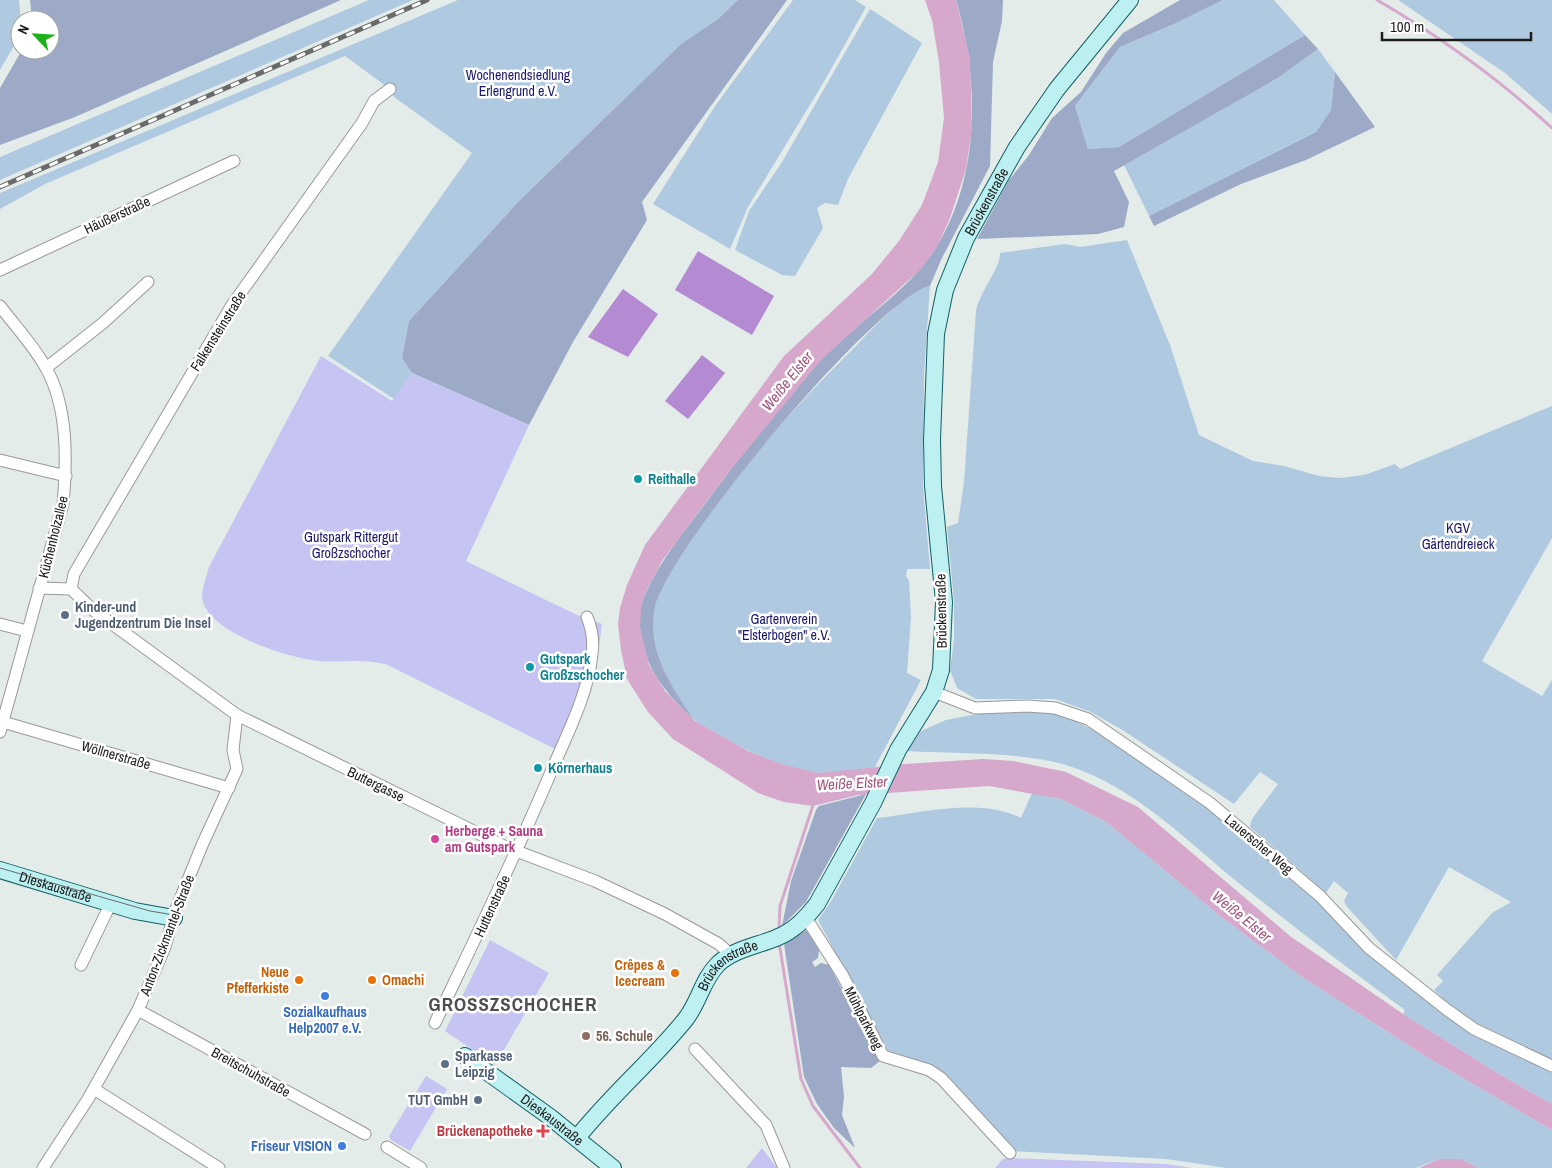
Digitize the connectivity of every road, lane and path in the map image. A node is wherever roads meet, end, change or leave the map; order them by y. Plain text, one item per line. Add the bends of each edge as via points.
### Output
1 (1130, 0) edge
2 (390, 89) dead end
3 (234, 161) dead end
4 (0, 270) edge
5 (148, 282) dead end
6 (0, 306) edge
7 (46, 368) junction
8 (0, 460) edge
9 (66, 476) junction
10 (39, 588) junction
11 (71, 589) junction
12 (587, 617) dead end
13 (0, 624) edge
14 (27, 631) junction
15 (934, 692) junction
16 (237, 715) junction
17 (2, 720) edge
18 (229, 788) junction
19 (518, 851) junction
20 (0, 870) edge
21 (111, 903) junction
22 (174, 918) junction
23 (800, 923) junction
24 (730, 955) junction
25 (81, 965) dead end
26 (138, 1010) junction
27 (435, 1023) dead end
28 (695, 1049) dead end
29 (466, 1056) dead end
30 (1552, 1066) edge
31 (94, 1089) junction
32 (365, 1134) dead end
33 (577, 1138) junction
34 (387, 1147) dead end
35 (1010, 1153) dead end
36 (43, 1168) edge
37 (219, 1168) edge
38 (421, 1168) edge
39 (613, 1168) edge
40 (784, 1168) edge

1 - 15 main road, Brückenstraße via 1057,89 1017,147 957,256 944,290 936,334 934,371 933,486 944,602 941,670
2 - 11 street, Falkensteinstraße via 374,101 362,123 232,305 74,574
3 - 4 street, Häußerstraße
5 - 7 street
6 - 7 street, Küchenholzallee
7 - 9 street, Küchenholzallee via 62,415
8 - 9 street
9 - 10 street, Küchenholzallee via 63,504
10 - 11 street
10 - 14 street, Küchenholzallee
11 - 16 street, Buttergasse via 93,610
12 - 19 street, Huttenstraße via 593,633 592,654 582,696
13 - 14 street
14 - 17 street, Küchenholzallee
15 - 23 main road, Brückenstraße via 894,757 873,803 817,904
15 - 30 street, Lauerscher Weg via 975,708 1055,708 1088,719 1210,803 1320,896 1369,948 1446,1009 1474,1028
16 - 18 street, Anton-Zickmantel-Straße via 233,750 237,769
16 - 19 street, Buttergasse via 442,817
17 - 18 street, Wöllnerstraße
18 - 22 street, Anton-Zickmantel-Straße via 202,843
19 - 24 street, Buttergasse via 596,881 665,914 719,944
19 - 27 street, Huttenstraße
20 - 21 main road, Dieskaustraße
21 - 22 main road, Dieskaustraße
21 - 25 street, Dieskaustraße
22 - 26 street, Anton-Zickmantel-Straße
23 - 24 main road, Brückenstraße via 771,940
23 - 35 street, Mühlparkweg via 843,976 883,1056 929,1070 941,1078
24 - 33 main road, Brückenstraße via 711,972 696,1004 677,1030
26 - 31 street, Anton-Zickmantel-Straße
26 - 32 street, Breitschuhstraße
28 - 40 street via 766,1125
29 - 33 main road, Dieskaustraße
31 - 36 street, Anton-Zickmantel-Straße
31 - 37 street
33 - 39 main road, Dieskaustraße
34 - 38 street

